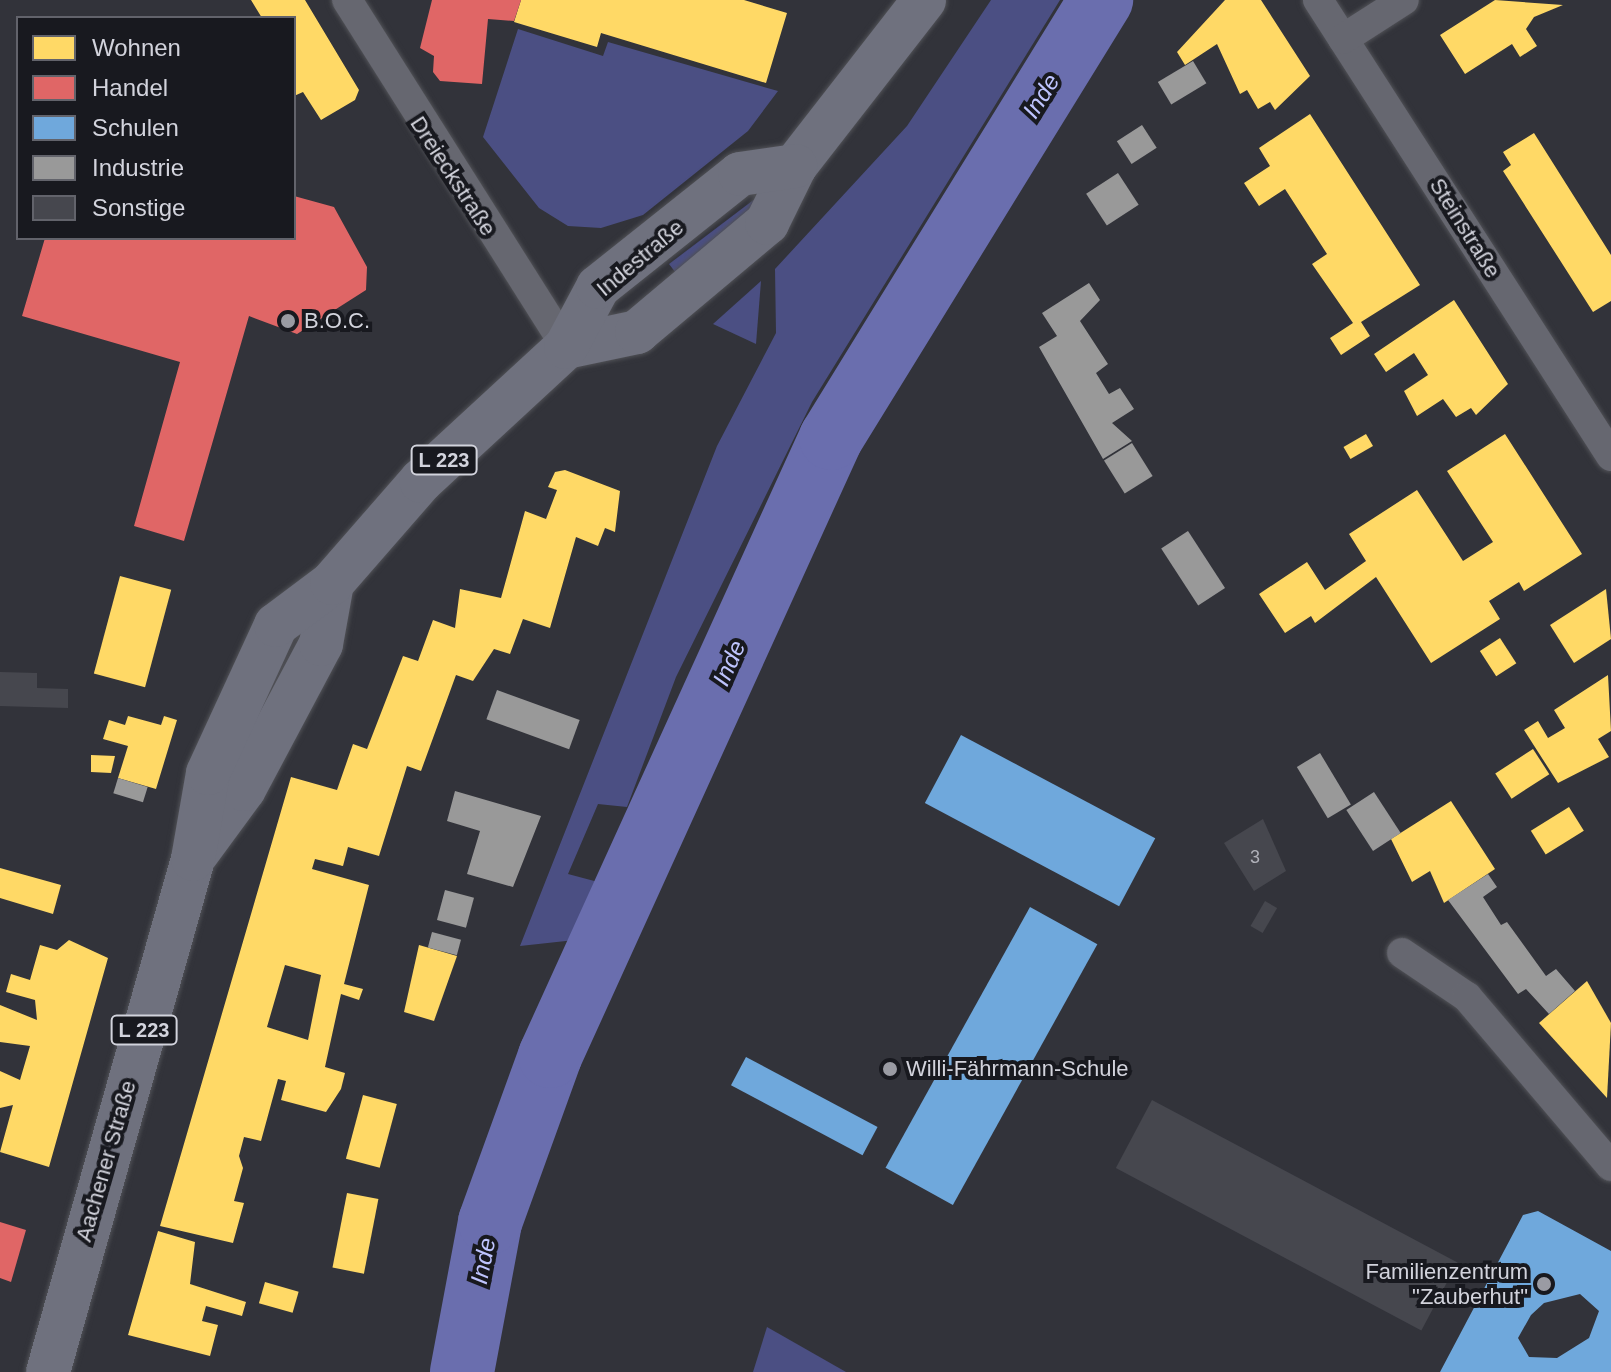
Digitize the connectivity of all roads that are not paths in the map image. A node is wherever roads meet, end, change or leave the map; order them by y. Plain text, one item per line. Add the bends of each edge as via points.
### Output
1 (347, 0) edge
2 (924, 0) edge
3 (1318, 0) edge
4 (1404, 0) edge
5 (1343, 39) junction
6 (795, 166) junction
7 (566, 347) junction
8 (1611, 456) edge
9 (1402, 953) dead end
10 (1611, 1166) edge
11 (48, 1372) edge

1 - 7 street, Dreieckstraße
2 - 6 main road
3 - 5 street, Steinstraße
4 - 5 street
5 - 8 street, Steinstraße
6 - 7 main road, Indestraße / L 223 via 740,174 598,287
6 - 7 main road via 767,223 686,298 637,332
7 - 11 main road, Aachener Straße / L 223 via 421,481 332,583 276,625 208,773 193,859
9 - 10 street via 1467,997

